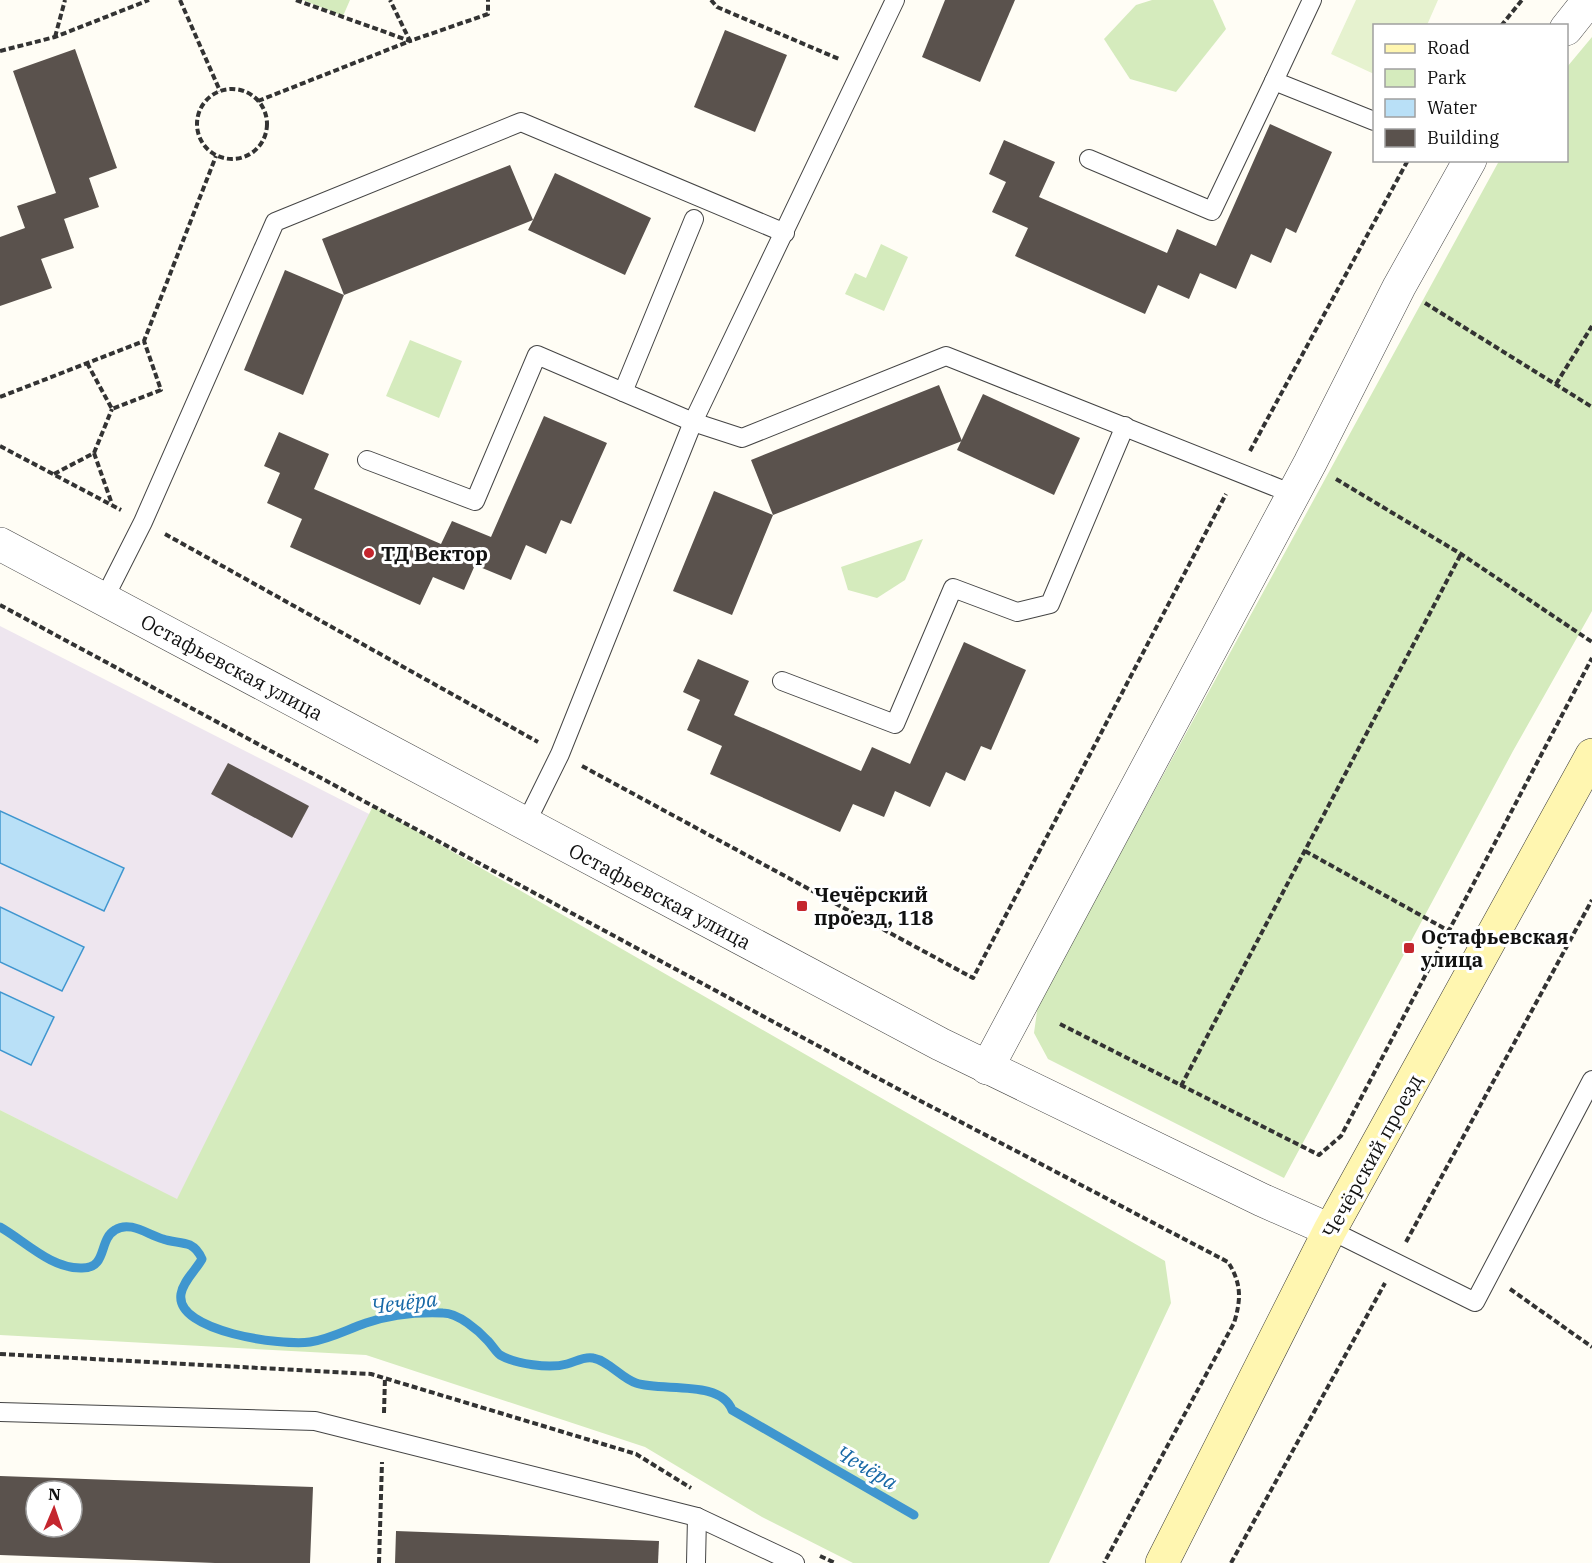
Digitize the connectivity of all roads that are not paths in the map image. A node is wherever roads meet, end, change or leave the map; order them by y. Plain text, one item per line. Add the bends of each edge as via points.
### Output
1 (895, 0) edge
2 (1312, 0) edge
3 (1589, 0) edge
4 (1568, 26) edge
5 (1274, 81) junction
6 (1373, 121) edge
7 (1089, 159) dead end
8 (1467, 162) edge
9 (694, 219) dead end
10 (784, 234) junction
11 (623, 392) junction
12 (693, 422) junction
13 (1125, 426) junction
14 (367, 460) dead end
15 (1293, 494) junction
16 (0, 544) edge
17 (104, 599) junction
18 (782, 681) dead end
19 (1591, 758) edge
20 (525, 825) junction
21 (987, 1068) junction
22 (1592, 1080) edge
23 (1330, 1230) junction
24 (0, 1412) edge
25 (697, 1517) junction
26 (696, 1563) edge
27 (795, 1563) edge
28 (1162, 1563) edge

1 - 10 lane
2 - 5 lane
3 - 4 street
5 - 6 lane
5 - 7 lane via 1212,211
8 - 15 street
9 - 11 lane
10 - 12 lane
10 - 17 lane via 521,122 275,222 143,522
11 - 12 lane
11 - 14 lane via 537,355 475,501
12 - 13 lane via 742,438 946,356
12 - 20 lane via 560,754
13 - 15 lane
13 - 18 lane via 1050,604 1017,612 952,588 895,724
15 - 21 street
16 - 17 street, Остафьевская улица
17 - 20 street, Остафьевская улица
19 - 23 main road, Чечёрский проезд
20 - 21 street, Остафьевская улица
21 - 23 street, Остафьевская улица
22 - 23 lane via 1475,1302
23 - 28 main road, Чечёрский проезд
24 - 25 lane via 315,1421
25 - 26 lane
25 - 27 lane

